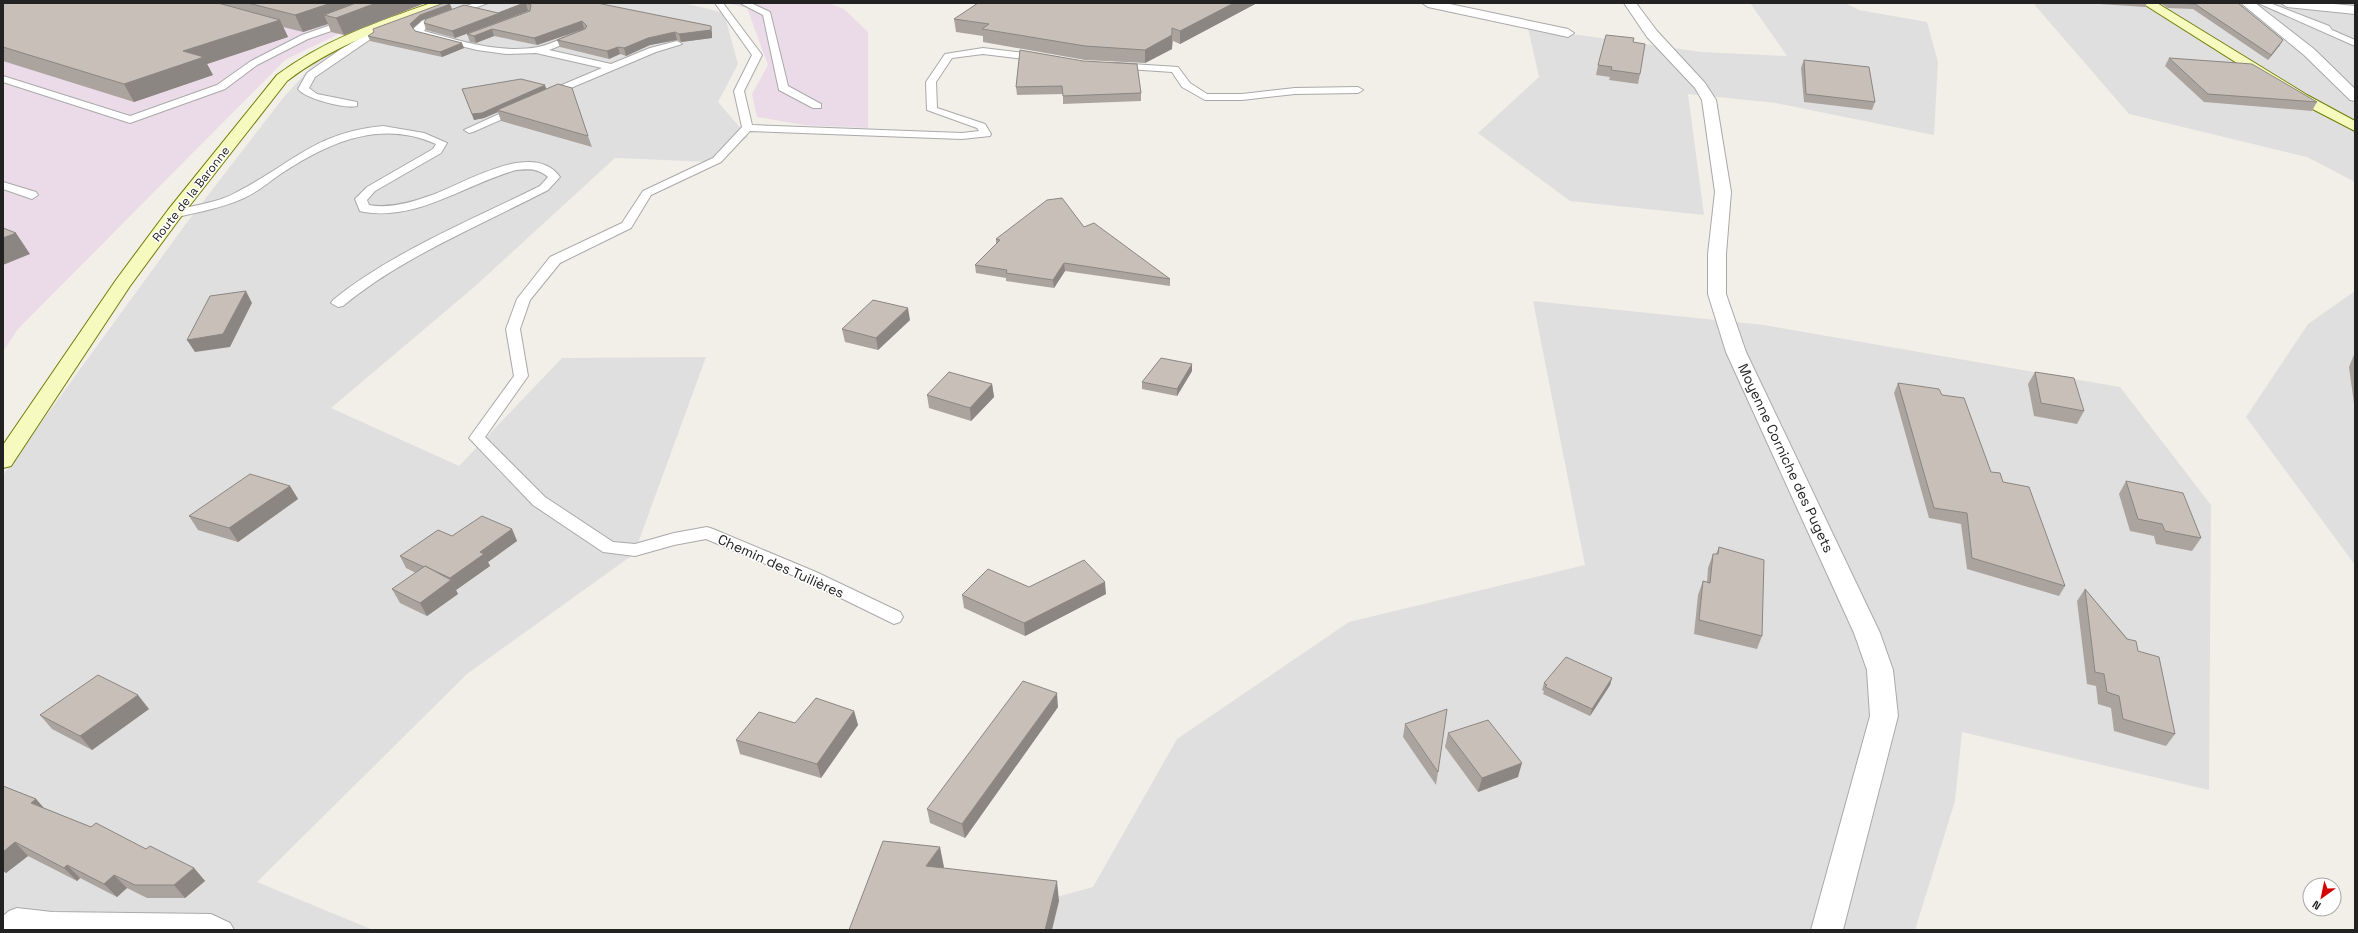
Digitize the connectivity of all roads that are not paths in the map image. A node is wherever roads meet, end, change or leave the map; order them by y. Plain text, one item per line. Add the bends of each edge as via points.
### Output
1 (443, 3) edge
2 (484, 3) edge
3 (719, 3) edge
4 (744, 3) edge
5 (1428, 3) edge
6 (1630, 3) edge
7 (2148, 3) edge
8 (2247, 3) edge
9 (2262, 3) edge
10 (2287, 3) edge
11 (2355, 10) edge
12 (358, 19) edge
13 (2326, 28) junction
14 (365, 32) junction
15 (290, 33) edge
16 (583, 33) edge
17 (1568, 33) dead end
18 (472, 36) edge
19 (305, 37) junction
20 (2355, 38) edge
21 (458, 42) junction
22 (2355, 43) edge
23 (677, 44) edge
24 (537, 50) junction
25 (1055, 60) edge
26 (1108, 65) edge
27 (611, 68) junction
28 (3, 79) edge
29 (1358, 90) dead end
30 (2355, 97) edge
31 (540, 99) edge
32 (353, 104) dead end
33 (526, 105) edge
34 (817, 106) dead end
35 (2355, 127) edge
36 (747, 128) junction
37 (469, 130) dead end
38 (3, 184) edge
39 (32, 195) dead end
40 (174, 214) junction
41 (338, 303) dead end
42 (3, 461) edge
43 (894, 617) dead end
44 (5, 930) edge
45 (222, 930) edge
46 (1828, 930) edge

1 - 14 main road, Route de la Baronne
2 - 21 lane via 425,23 418,29 420,33
3 - 36 lane via 757,55 739,92
4 - 34 lane via 766,14 783,88
5 - 17 street
6 - 46 street, Moyenne Corniche des Pugets via 1652,34 1700,86 1709,100 1723,192 1717,254 1717,294 1736,352 1867,633 1880,670 1884,716
7 - 35 main road via 2199,32 2286,90
8 - 30 street via 2309,52
9 - 13 lane
10 - 11 street
12 - 19 lane
13 - 20 lane
13 - 22 lane via 2329,32
14 - 32 lane via 370,36 311,75 303,89 314,96
14 - 40 main road, Route de la Baronne via 328,47 282,78
15 - 19 lane
16 - 24 lane
18 - 21 lane
19 - 28 lane via 254,63 221,87 130,120
21 - 24 lane via 498,52
23 - 27 lane via 652,50
24 - 27 lane
25 - 36 lane via 995,51 968,50 948,56 932,82 932,110 981,126 986,134 962,136
26 - 29 lane via 1175,69 1186,85 1205,97
27 - 31 lane
33 - 37 lane
36 - 43 lane, Chemin des Tuilières via 717,160 647,193 627,225 555,260 524,299 513,329 521,376 477,438 539,501 609,548 635,550 707,533 810,576
38 - 39 lane
40 - 41 lane via 235,198 326,142 365,129 392,129 431,137 442,143 437,151 371,189 361,199 364,208 376,211 395,209 436,198 500,170 517,166 538,166 550,170 554,177 544,188 394,264 362,283
40 - 42 main road, Route de la Baronne via 122,284
44 - 45 lane via 17,918 52,922 211,925

